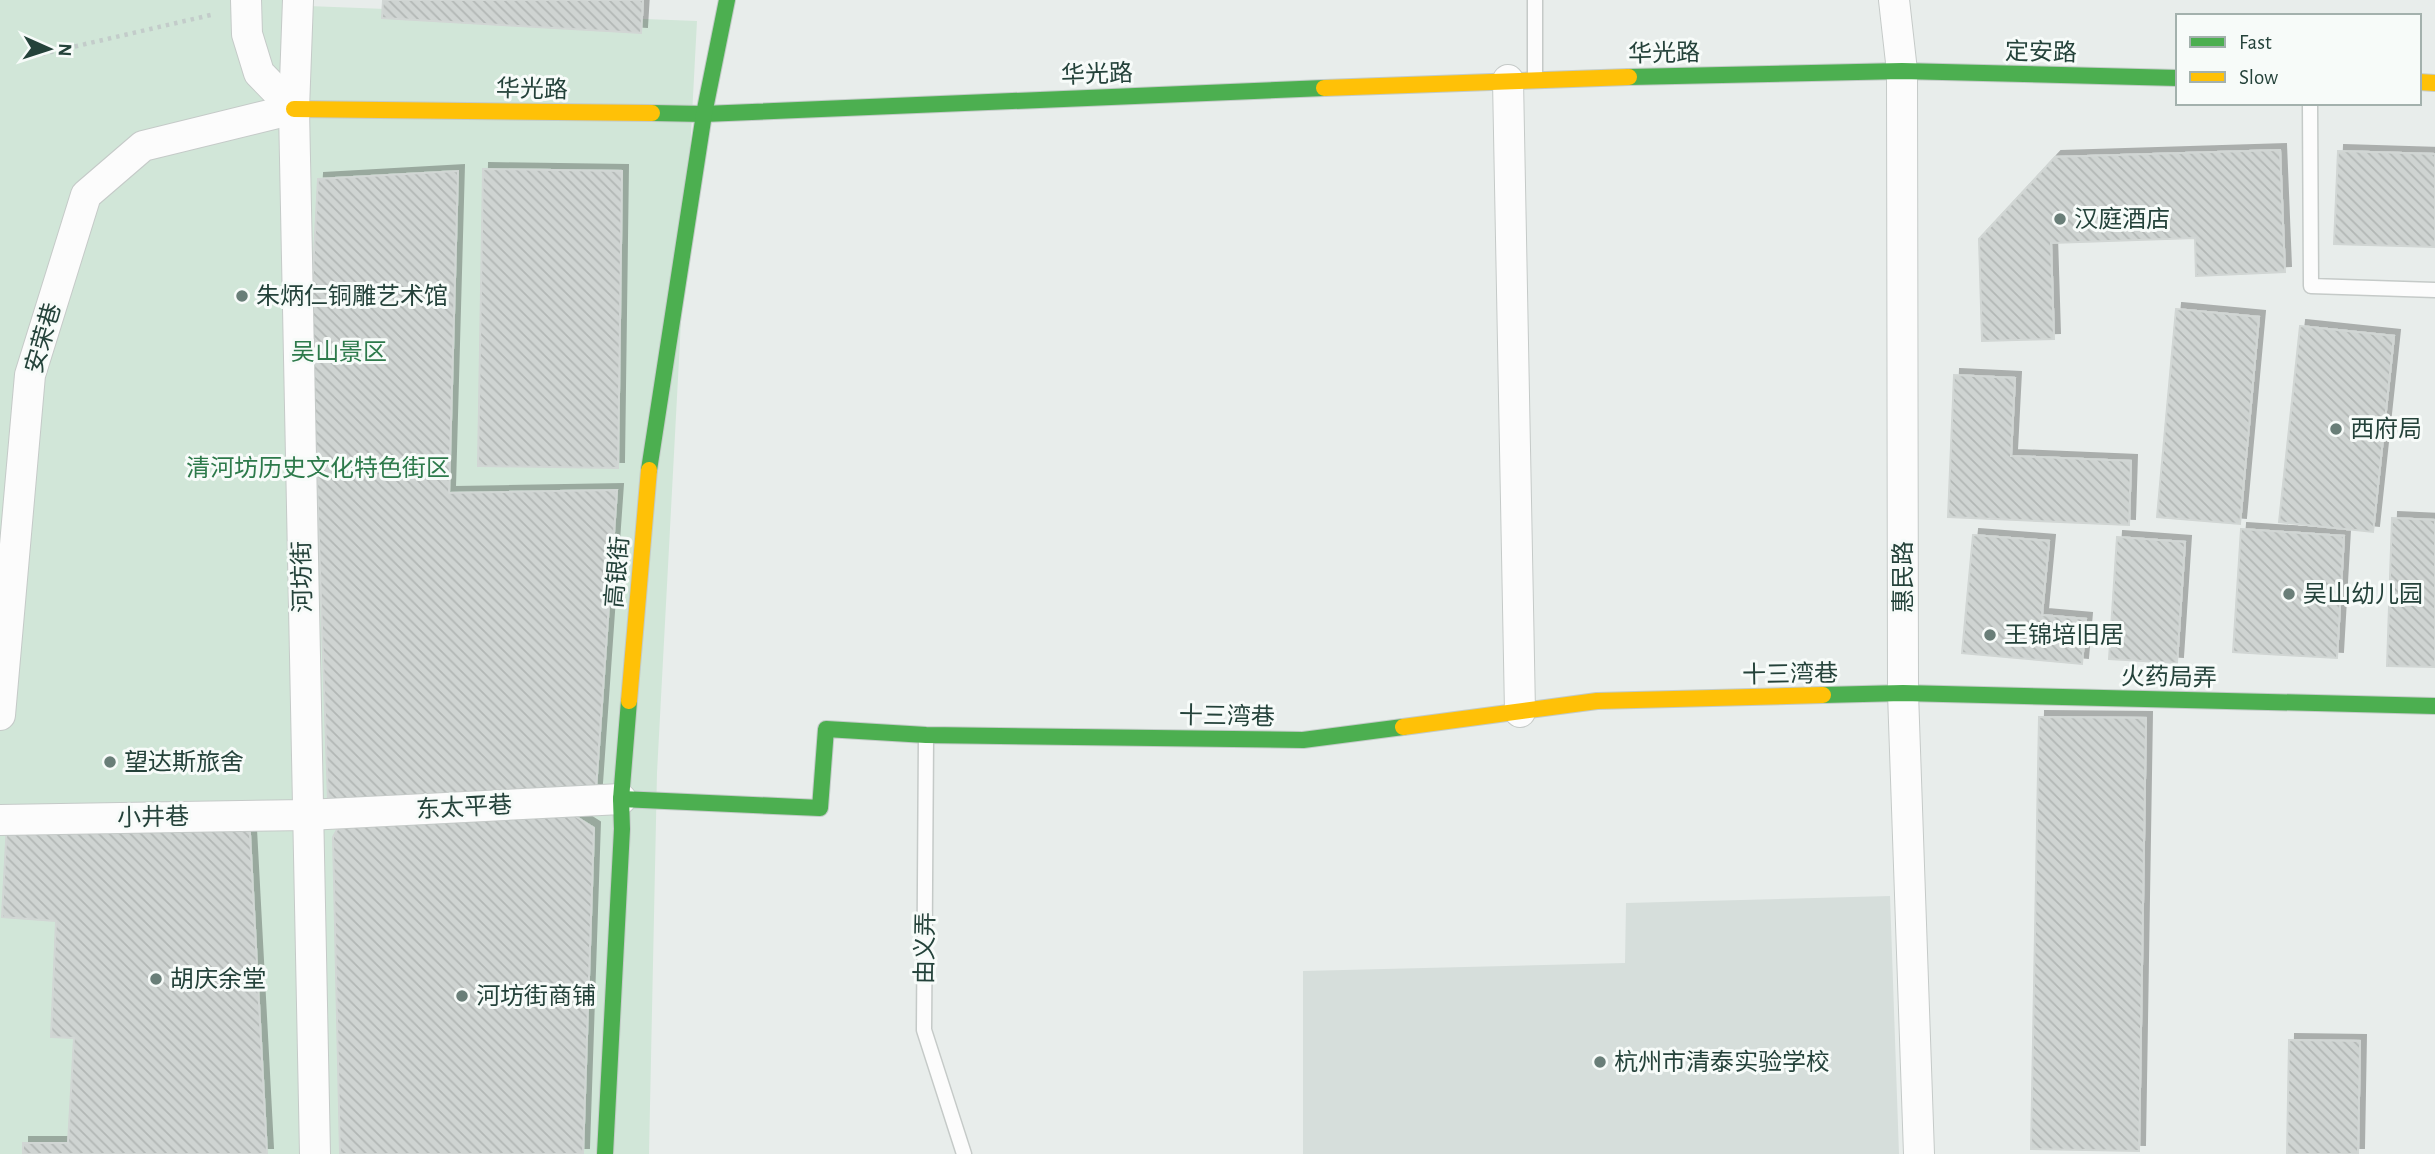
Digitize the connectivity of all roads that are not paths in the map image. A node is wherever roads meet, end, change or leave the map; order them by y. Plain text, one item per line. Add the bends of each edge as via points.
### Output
1 (298, 0) edge
2 (727, 0) edge
3 (1535, 0) edge
4 (1894, 0) edge
5 (246, 3) edge
6 (1902, 71) junction
7 (2176, 78) edge
8 (1522, 79) junction
9 (2310, 105) edge
10 (294, 109) junction
11 (704, 114) junction
12 (2435, 290) edge
13 (1903, 693) junction
14 (2435, 706) edge
15 (1520, 712) junction
16 (0, 715) edge
17 (926, 735) junction
18 (621, 799) junction
19 (307, 815) junction
20 (0, 820) edge
21 (315, 1154) edge
22 (605, 1154) edge
23 (964, 1154) edge
24 (1919, 1154) edge

1 - 10 street, 河坊街
2 - 11 street, 高银街
3 - 8 lane
4 - 6 street, 惠民路
5 - 10 street via 247,34 259,73
6 - 7 street, 定安路
6 - 8 street, 华光路
6 - 13 street, 惠民路
8 - 11 street, 华光路
8 - 15 street
9 - 12 lane via 2312,286
10 - 11 street, 华光路
10 - 16 street, 安荣巷 via 143,146 86,195 30,375
10 - 19 street, 河坊街
11 - 18 street, 高银街 via 646,484
13 - 14 street, 火药局弄
13 - 15 street, 十三湾巷 via 1597,701
13 - 24 street, 惠民路
15 - 17 street, 十三湾巷 via 1303,740
17 - 18 street, 十三湾巷 via 826,729 820,807
17 - 23 lane, 由义弄 via 924,1030
18 - 19 street, 东太平巷
18 - 22 street, 高银街
19 - 20 street, 小井巷
19 - 21 street, 河坊街

